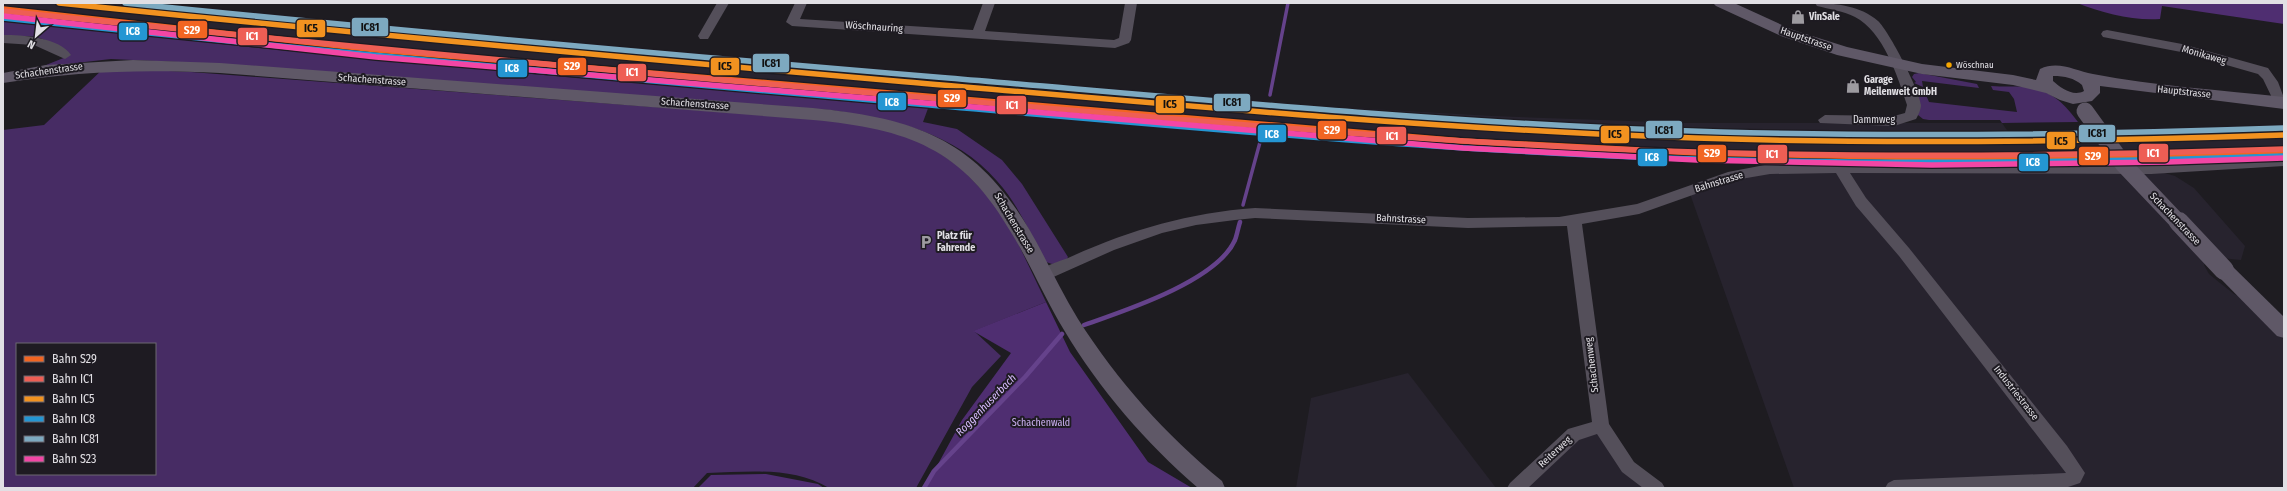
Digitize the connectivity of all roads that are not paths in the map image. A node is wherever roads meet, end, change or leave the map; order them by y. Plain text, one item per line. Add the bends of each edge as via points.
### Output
1 (723, 3) edge
2 (801, 3) edge
3 (989, 3) edge
4 (1131, 3) edge
5 (1721, 3) edge
6 (1821, 3) edge
7 (978, 34) junction
8 (2107, 34) dead end
9 (704, 36) dead end
10 (3, 39) edge
11 (65, 55) dead end
12 (1895, 61) junction
13 (3, 78) edge
14 (2047, 82) junction
15 (2088, 84) junction
16 (2081, 104) junction
17 (2283, 105) edge
18 (1825, 120) dead end
19 (2284, 160) edge
20 (1840, 168) junction
21 (1574, 220) junction
22 (1044, 275) junction
23 (2284, 330) edge
24 (1601, 426) junction
25 (1214, 488) edge
26 (1516, 488) edge
27 (1656, 488) edge
28 (1894, 488) edge

1 - 9 street
2 - 7 street, Wöschnauring via 792,22
3 - 7 street
4 - 7 street, Wöschnauring via 1125,40 1115,44
5 - 12 main road, Hauptstrasse via 1768,26 1807,40
6 - 12 street via 1868,18 1888,44
8 - 17 street, Monikaweg via 2182,48 2263,71 2269,76 2275,96
10 - 11 street via 35,40 50,45
12 - 14 main road, Hauptstrasse via 1922,69 2020,82
12 - 18 street, Dammweg via 1914,105 1911,116 1894,121
13 - 22 main road, Schachenstrasse via 65,67 130,64 784,111 878,122 937,144 979,173 1008,210
14 - 15 main road, Hauptstrasse via 2050,71 2056,70 2071,72
14 - 16 main road via 2062,95
15 - 16 main road via 2086,97
15 - 17 main road, Hauptstrasse
16 - 23 main road, Schachenstrasse, bridge via 2124,165
19 - 20 street, Bahnstrasse via 2151,169
20 - 21 street, Bahnstrasse via 1785,168 1733,175 1639,208
20 - 28 street, Industriestrasse via 1861,202 1904,252 2076,473 2074,478 2063,481
21 - 22 street, Bahnstrasse via 1468,223 1255,213 1199,219 1160,230
21 - 24 street, Schachenweg
22 - 25 main road, Schachenstrasse via 1099,367 1154,434
24 - 26 street, Reiterweg via 1574,434
24 - 27 street, Schachenweg via 1628,467

